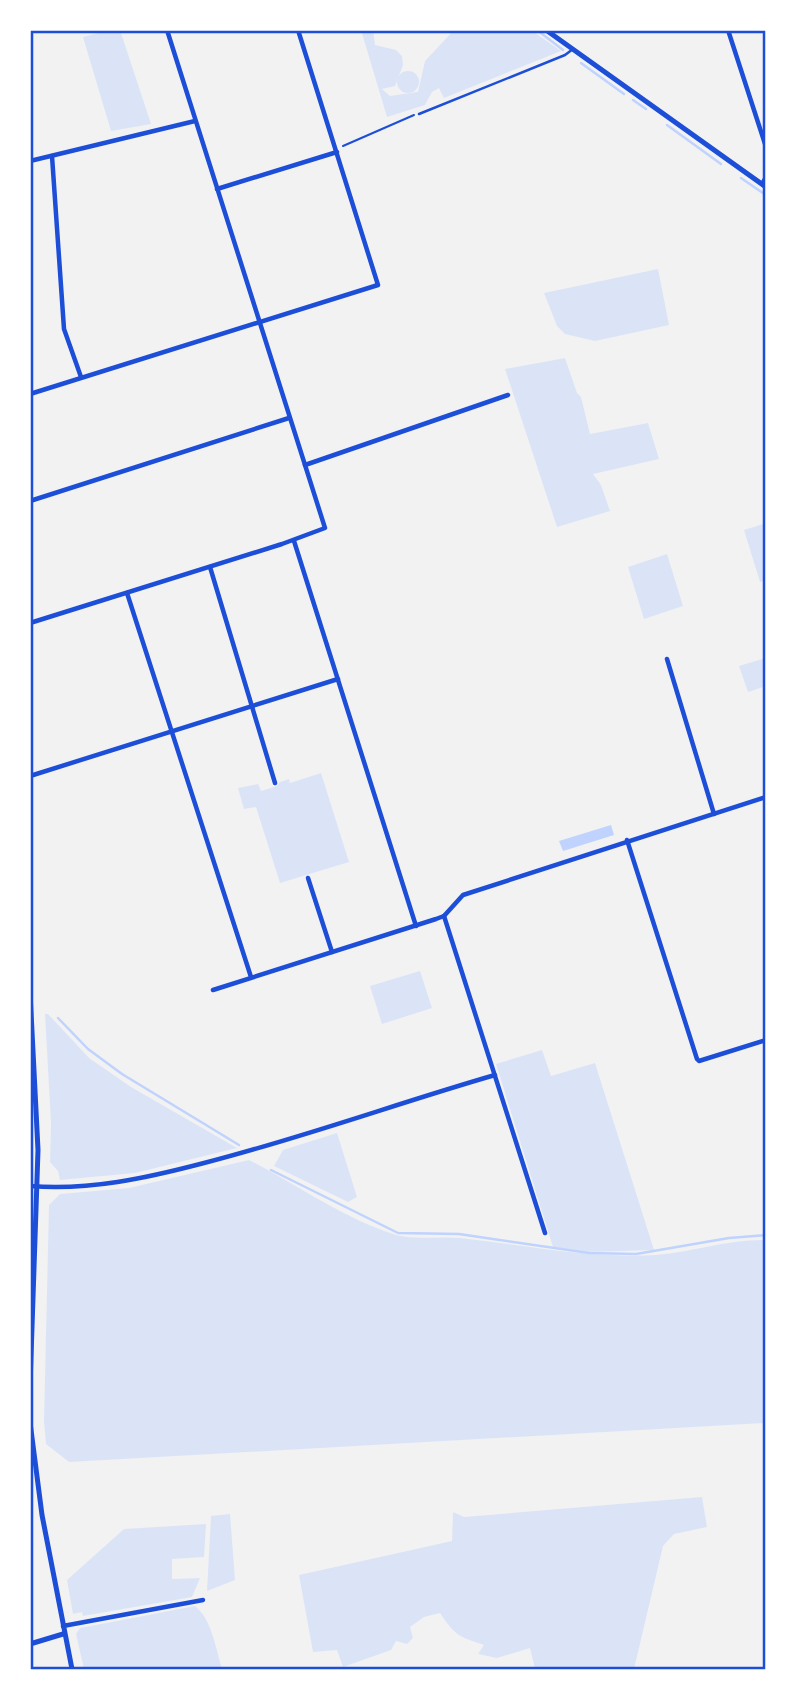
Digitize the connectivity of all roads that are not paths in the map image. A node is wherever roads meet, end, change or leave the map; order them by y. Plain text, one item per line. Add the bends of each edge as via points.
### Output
1 (167, 30) edge
2 (298, 30) edge
3 (546, 30) edge
4 (729, 30) edge
5 (573, 49) junction
6 (419, 114) road end
7 (195, 121) junction
8 (766, 148) edge
9 (337, 152) junction
10 (52, 156) junction
11 (30, 161) edge
12 (766, 177) edge
13 (764, 186) edge
14 (217, 189) junction
15 (258, 321) junction
16 (81, 377) junction
17 (30, 394) edge
18 (508, 395) dead end
19 (289, 418) junction
20 (305, 465) junction
21 (30, 501) edge
22 (293, 541) junction
23 (211, 567) junction
24 (127, 593) junction
25 (30, 623) edge
26 (667, 659) dead end
27 (338, 679) junction
28 (254, 706) junction
29 (170, 733) junction
30 (30, 776) edge
31 (275, 783) dead end
32 (766, 797) edge
33 (714, 814) junction
34 (627, 840) junction
35 (308, 878) dead end
36 (444, 916) junction
37 (416, 926) junction
38 (332, 952) junction
39 (251, 977) junction
40 (213, 990) dead end
41 (30, 992) edge
42 (766, 1040) edge
43 (495, 1075) junction
44 (33, 1186) edge
45 (545, 1233) dead end
46 (30, 1387) edge
47 (30, 1422) edge
48 (203, 1600) dead end
49 (62, 1625) junction
50 (63, 1634) junction
51 (30, 1644) edge
52 (72, 1669) edge

1 - 7 street
2 - 9 street
3 - 5 street
4 - 8 street
5 - 6 lane
5 - 13 street
7 - 10 street
7 - 14 street
9 - 14 street
9 - 15 street via 379,285
10 - 11 street
10 - 16 street via 64,329
12 - 13 street
14 - 15 street
15 - 16 street
15 - 19 street
16 - 17 street
18 - 20 street
19 - 20 street
19 - 21 street
20 - 22 street via 324,528
22 - 23 street
22 - 27 street
23 - 24 street
23 - 28 street
24 - 25 street
24 - 29 street
26 - 33 street
27 - 28 street
27 - 37 street
28 - 29 street
28 - 31 street
29 - 30 street
29 - 39 street
32 - 33 street
33 - 34 street
34 - 36 street via 463,895
34 - 42 street via 697,1059
35 - 38 street
36 - 37 street
36 - 43 street
37 - 38 street
38 - 39 street
39 - 40 street
41 - 44 street via 37,1112
43 - 44 street via 280,1143 170,1172 127,1182
43 - 45 street
44 - 46 street
47 - 49 street
48 - 49 street
49 - 50 street
50 - 51 street
50 - 52 street

